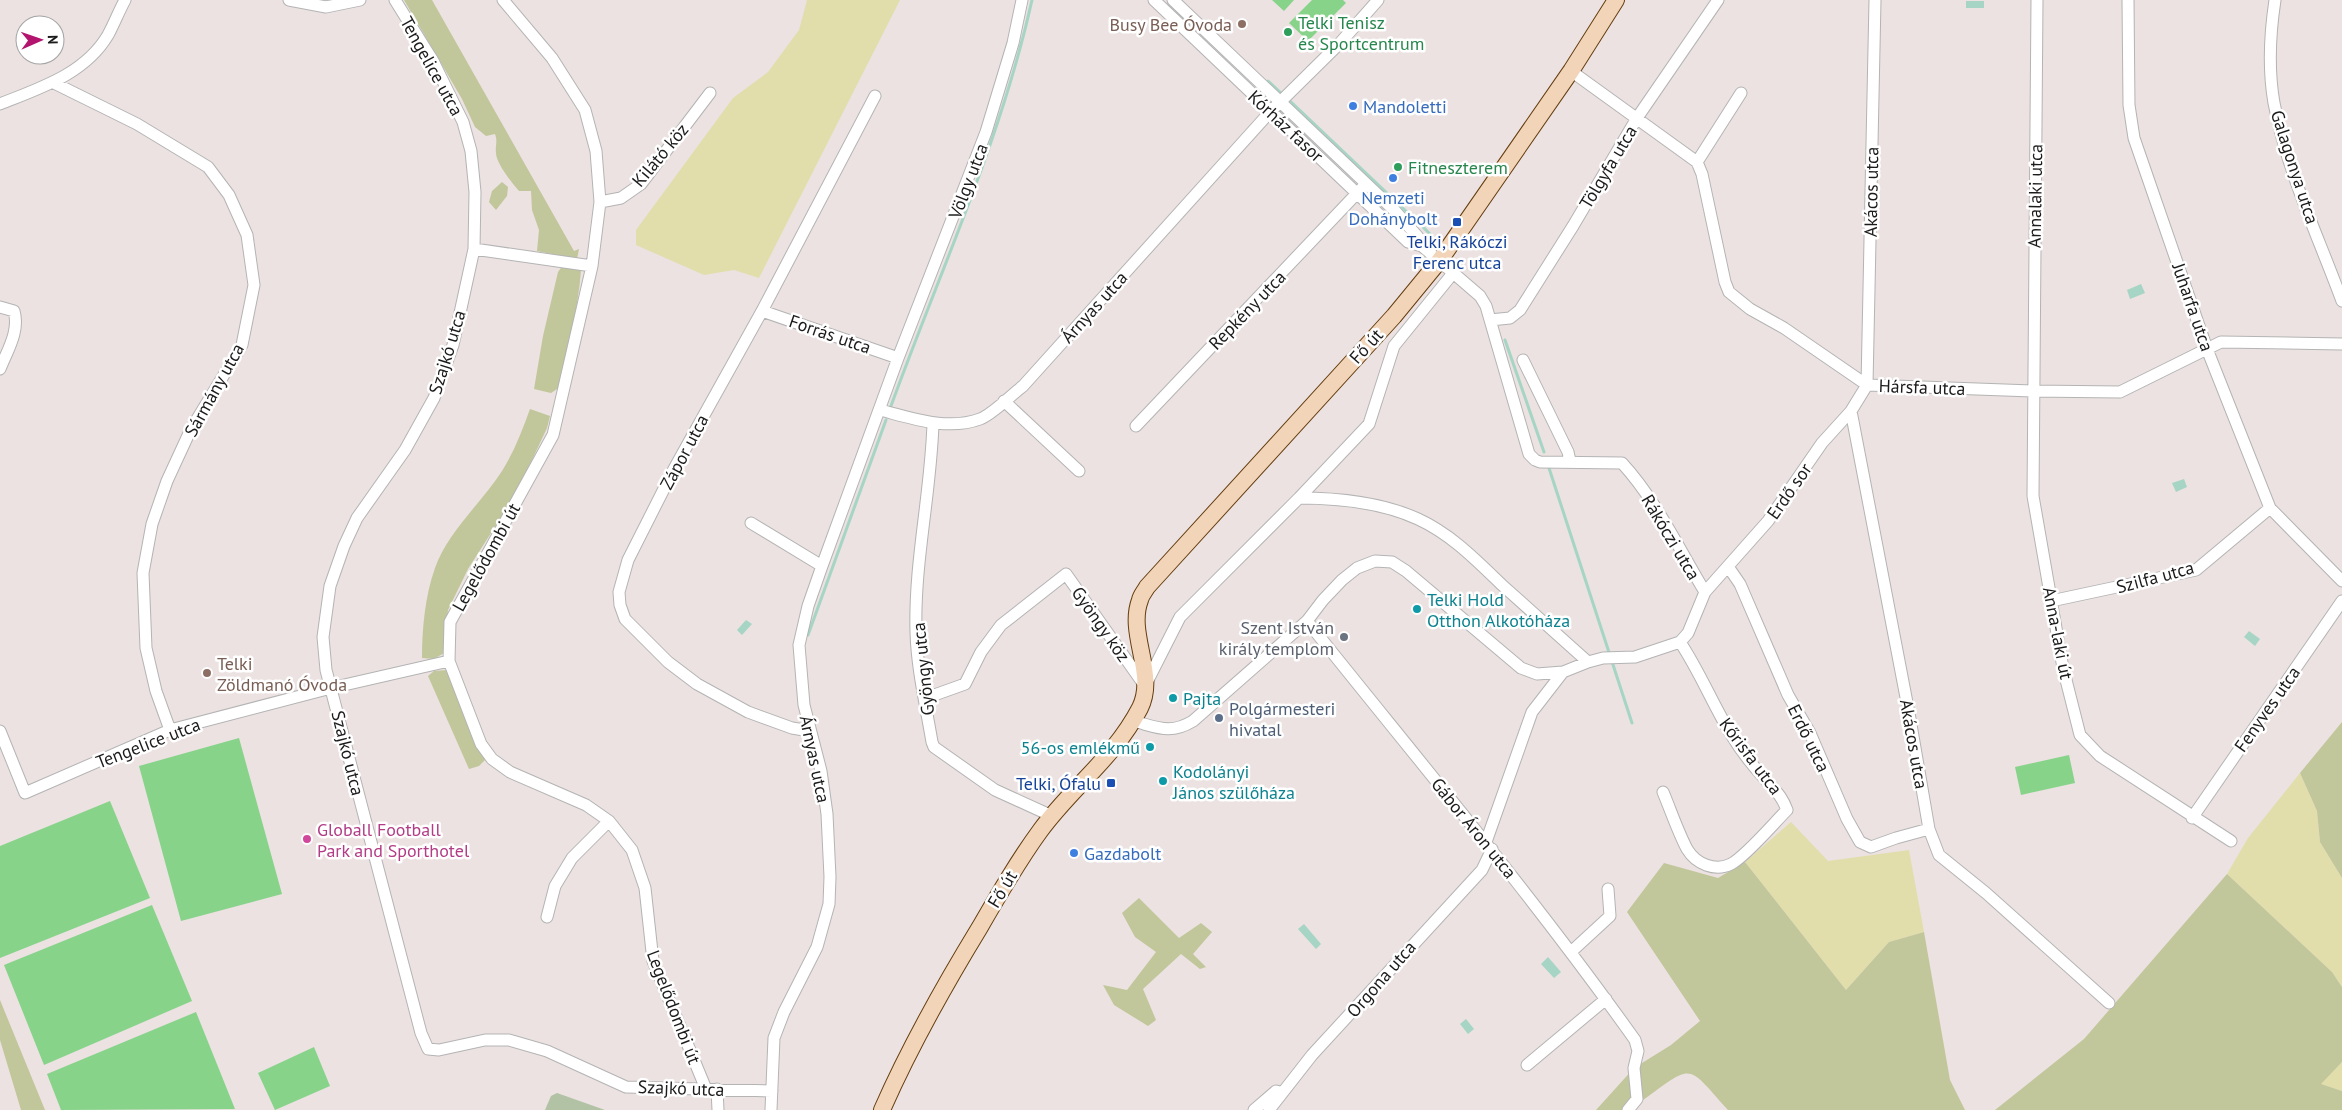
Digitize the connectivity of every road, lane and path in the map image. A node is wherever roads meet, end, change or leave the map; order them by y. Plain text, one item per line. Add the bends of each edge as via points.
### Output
1 (125, 0) edge
2 (289, 0) edge
3 (360, 0) edge
4 (395, 0) edge
5 (503, 0) edge
6 (1022, 0) edge
7 (1154, 0) edge
8 (1173, 0) edge
9 (1378, 0) edge
10 (1616, 0) edge
11 (1718, 0) edge
12 (1875, 0) edge
13 (2037, 0) edge
14 (2128, 0) edge
15 (2275, 0) edge
16 (1571, 71) junction
17 (54, 82) junction
18 (710, 93) dead end
19 (1740, 93) dead end
20 (875, 96) dead end
21 (1281, 103) junction
22 (0, 104) edge
23 (1270, 112) junction
24 (1637, 118) junction
25 (1697, 162) junction
26 (1366, 183) junction
27 (1358, 193) junction
28 (600, 202) junction
29 (1422, 246) junction
30 (474, 249) junction
31 (1440, 260) junction
32 (592, 266) junction
33 (1454, 272) junction
34 (2342, 301) edge
35 (0, 307) edge
36 (762, 311) junction
37 (1490, 320) junction
38 (0, 344) edge
39 (2342, 344) edge
40 (2207, 349) junction
41 (898, 358) junction
42 (1523, 360) dead end
43 (2, 364) edge
44 (1867, 385) junction
45 (2032, 391) junction
46 (1004, 401) junction
47 (880, 410) junction
48 (1851, 411) junction
49 (932, 424) junction
50 (1136, 426) dead end
51 (1570, 461) junction
52 (1079, 471) dead end
53 (1299, 498) junction
54 (2270, 508) junction
55 (751, 523) dead end
56 (822, 566) junction
57 (1729, 568) junction
58 (2342, 581) edge
59 (1705, 592) junction
60 (2051, 601) junction
61 (2342, 601) edge
62 (1307, 621) junction
63 (1680, 642) junction
64 (449, 661) junction
65 (1588, 662) junction
66 (1563, 672) junction
67 (1145, 686) junction
68 (331, 688) junction
69 (926, 698) junction
70 (1133, 721) junction
71 (170, 730) junction
72 (0, 731) edge
73 (810, 731) junction
74 (1663, 792) dead end
75 (1052, 816) junction
76 (2192, 818) junction
77 (609, 821) junction
78 (1929, 829) junction
79 (2231, 842) dead end
80 (1489, 845) junction
81 (1608, 889) dead end
82 (547, 917) dead end
83 (1572, 951) junction
84 (1606, 999) junction
85 (2109, 1003) dead end
86 (1527, 1065) dead end
87 (711, 1089) junction
88 (772, 1091) junction
89 (1282, 1092) junction
90 (718, 1110) edge
91 (771, 1110) edge
92 (882, 1110) edge
93 (1254, 1110) edge
94 (1269, 1110) edge
95 (1628, 1110) edge

1 - 17 street via 108,36 87,61
2 - 3 street via 326,6
4 - 30 street, Tengelice utca via 433,61 463,122 471,151 475,192
5 - 28 street, Legelődombi út via 552,58 584,110 596,151
6 - 41 street, Völgy utca via 1013,43 986,132
7 - 23 street, Kórház fasor
8 - 21 street, Kórház fasor
9 - 21 street, Árnyas utca
10 - 16 main road, Fő út
11 - 24 street, Tölgyfa utca
12 - 44 street, Akácos utca
13 - 45 street, Annalaki utca
14 - 40 street, Juharfa utca via 2129,105 2134,138
15 - 34 street, Galagonya utca via 2270,36 2274,101 2291,167
16 - 24 street
16 - 31 main road, Fő út
17 - 22 street
17 - 71 street, Sármány utca via 136,124 208,167 228,195 247,235 254,285 242,345 191,429 167,481 152,524 143,573 146,648 156,692
18 - 28 street, Kilátó köz via 641,184 621,198
19 - 25 street
20 - 36 street, Zápor utca
21 - 23 street, Árnyas utca
21 - 26 street, Kórház fasor
23 - 27 street, Kórház fasor
23 - 46 street, Árnyas utca via 1023,386
24 - 25 street
24 - 37 street, Tölgyfa utca via 1520,310 1510,318
25 - 44 street, Hársfa utca via 1729,292
26 - 27 street, Repkény utca
26 - 29 street, Kórház fasor via 1418,236
27 - 29 street, Kórház fasor via 1408,242
27 - 50 street, Repkény utca
28 - 32 street, Legelődombi út
29 - 31 street, Kórház fasor
30 - 32 street
30 - 68 street, Szajkó utca via 453,345 434,398 405,450 357,518 332,580 323,637
31 - 33 street, Rákóczi utca
31 - 67 main road, Fő út via 1394,316 1147,586 1140,600 1138,615
32 - 64 street, Legelődombi út via 553,435 450,622
33 - 37 street, Rákóczi utca via 1480,296
33 - 53 street, Fő út via 1394,346 1369,424
35 - 43 street via 14,312 17,320
36 - 41 street, Forrás utca
36 - 73 street, Zápor utca via 674,469 628,560 619,592 620,605 625,619 644,640 696,684 748,712
37 - 51 street, Rákóczi utca via 1529,454 1540,462
38 - 43 street
39 - 40 street, Hársfa utca via 2222,342
40 - 45 street, Hársfa utca via 2120,392
40 - 54 street, Juharfa utca
41 - 47 street, Árnyas utca
42 - 51 street
44 - 45 street, Hársfa utca
44 - 48 street, Erdő sor
45 - 60 street, Anna-laki út via 2033,496
46 - 49 street, Árnyas utca via 980,419
46 - 52 street
47 - 49 street, Árnyas utca
47 - 56 street, Árnyas utca
48 - 57 street, Erdő sor via 1822,443 1768,521
48 - 78 street, Akácos utca
49 - 69 street, Gyöngy utca via 916,632
51 - 59 street, Rákóczi utca via 1622,463 1655,508
53 - 65 street via 1330,498 1394,510 1435,528 1479,563
53 - 67 street, Fő út via 1180,617
54 - 58 street, Juharfa utca
54 - 60 street, Szilfa utca via 2196,570
55 - 56 street
56 - 73 street, Árnyas utca via 799,645 804,705
57 - 59 street, Erdő sor
57 - 78 street, Erdő utca via 1736,576 1788,695 1810,733 1860,842 1871,847
59 - 63 street, Rákóczi utca via 1688,634
60 - 76 street, Anna-laki út via 2080,735 2100,756
61 - 76 street, Fenyves utca
62 - 66 street via 1323,600 1357,568 1375,561 1392,562 1521,668 1537,674
62 - 70 street via 1193,722 1168,730
62 - 80 street, Gábor Áron utca
63 - 65 street via 1635,657
63 - 74 street, Kőrisfa utca via 1696,665 1733,738 1765,780 1782,796 1787,810 1731,864 1716,868 1700,863 1688,850
64 - 68 street, Tengelice utca
64 - 77 street, Legelődombi út via 481,744 492,759 510,772 586,805
65 - 66 street
66 - 80 street, Orgona utca via 1532,712
67 - 69 street, Gyöngy köz via 1066,574 1001,625 981,652 964,684
67 - 70 main road, Fő út via 1142,705
68 - 71 street, Tengelice utca
68 - 87 street, Szajkó utca via 420,1033 428,1049 439,1050 485,1040 509,1040 548,1051 626,1087
69 - 75 street, Gyöngy utca via 934,747 995,790
70 - 75 main road, Fő út via 1115,748
71 - 72 street, Tengelice utca via 25,793
73 - 88 street, Árnyas utca via 821,771 827,814 829,904 817,947 774,1038
75 - 92 main road, Fő út via 1022,857 937,997
76 - 79 street
77 - 82 street via 572,858 555,886
77 - 87 street, Legelődombi út via 632,850 645,888 653,961
78 - 85 street, Akácos utca via 1939,856 1986,893
80 - 83 street, Gábor Áron utca
80 - 89 street, Orgona utca via 1482,870 1414,941
81 - 83 street via 1610,916
83 - 84 street, Gábor Áron utca
84 - 86 street
84 - 95 street, Gábor Áron utca via 1635,1040 1638,1051 1634,1068 1637,1099
87 - 88 street, Szajkó utca
87 - 90 street, Legelődombi út
88 - 91 street, Árnyas utca
89 - 93 street via 1276,1091
89 - 94 street, Orgona utca

